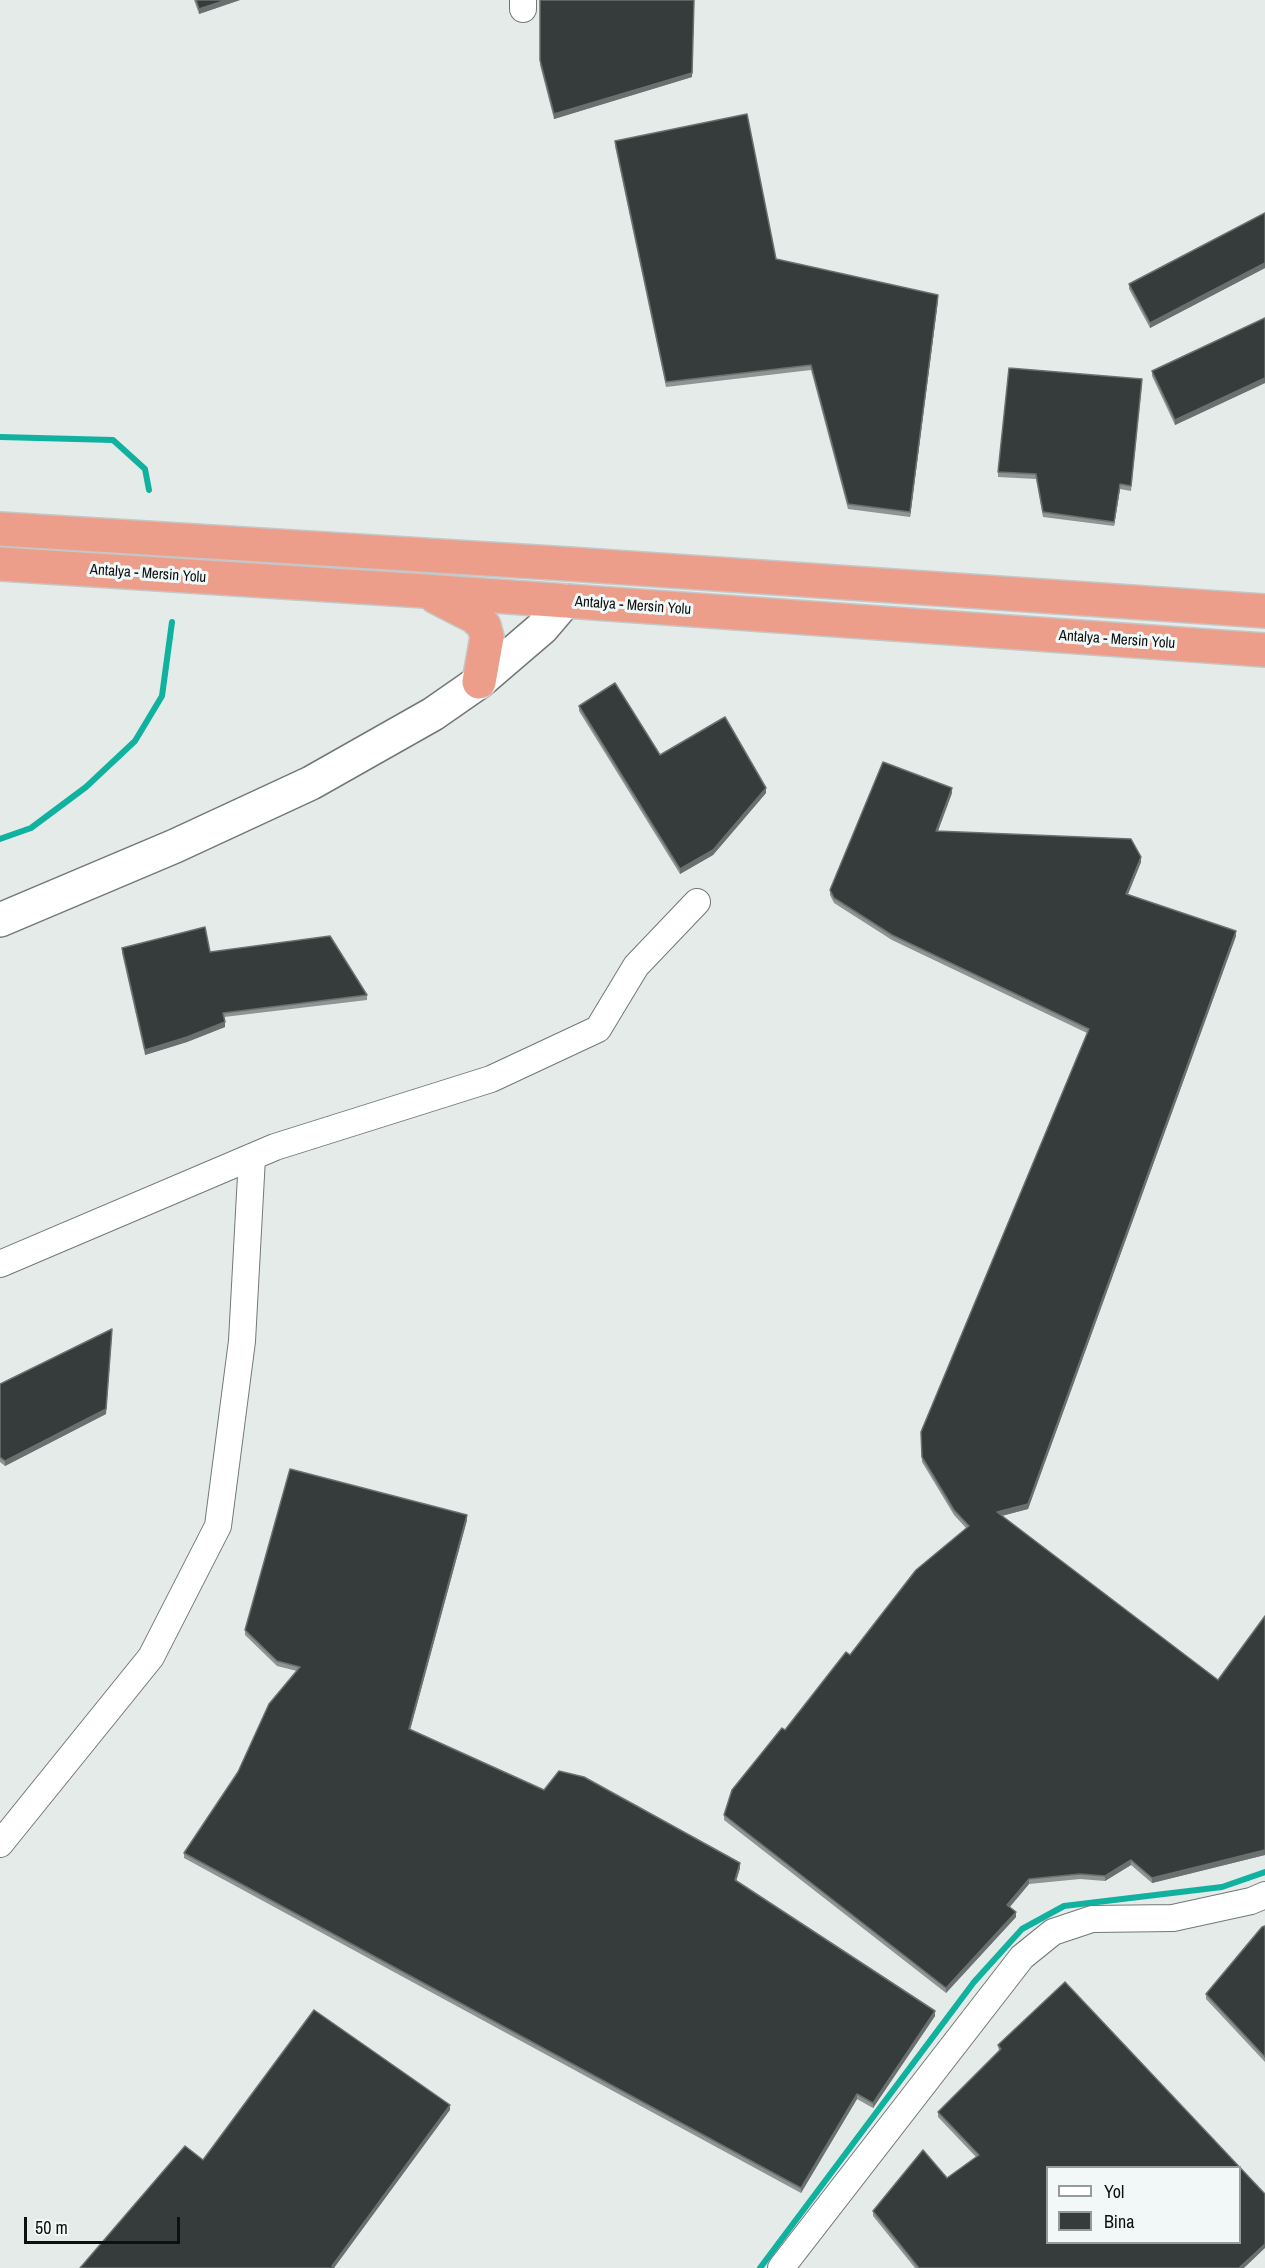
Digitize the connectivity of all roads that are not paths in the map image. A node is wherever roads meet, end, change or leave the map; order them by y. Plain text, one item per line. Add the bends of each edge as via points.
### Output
1 (0, 529) edge
2 (0, 564) edge
3 (569, 564) junction
4 (424, 591) junction
5 (565, 601) junction
6 (1265, 611) edge
7 (1265, 650) edge
8 (479, 682) junction
9 (697, 902) dead end
10 (0, 920) edge
11 (252, 1157) junction
12 (0, 1264) edge
13 (0, 1844) edge
14 (1265, 1895) edge
15 (781, 2268) edge

1 - 3 highway
2 - 4 highway, Antalya - Mersin Yolu
3 - 5 highway
3 - 6 highway
4 - 5 highway, Antalya - Mersin Yolu
4 - 8 highway via 476,617 484,626 487,636
5 - 7 highway, Antalya - Mersin Yolu
5 - 8 street via 542,628
8 - 10 street via 433,714 311,783
9 - 11 street via 636,966 598,1029 491,1079
11 - 12 street
11 - 13 street via 242,1341 218,1526 151,1657
14 - 15 street via 1173,1918 1092,1918 1053,1932 1022,1957

